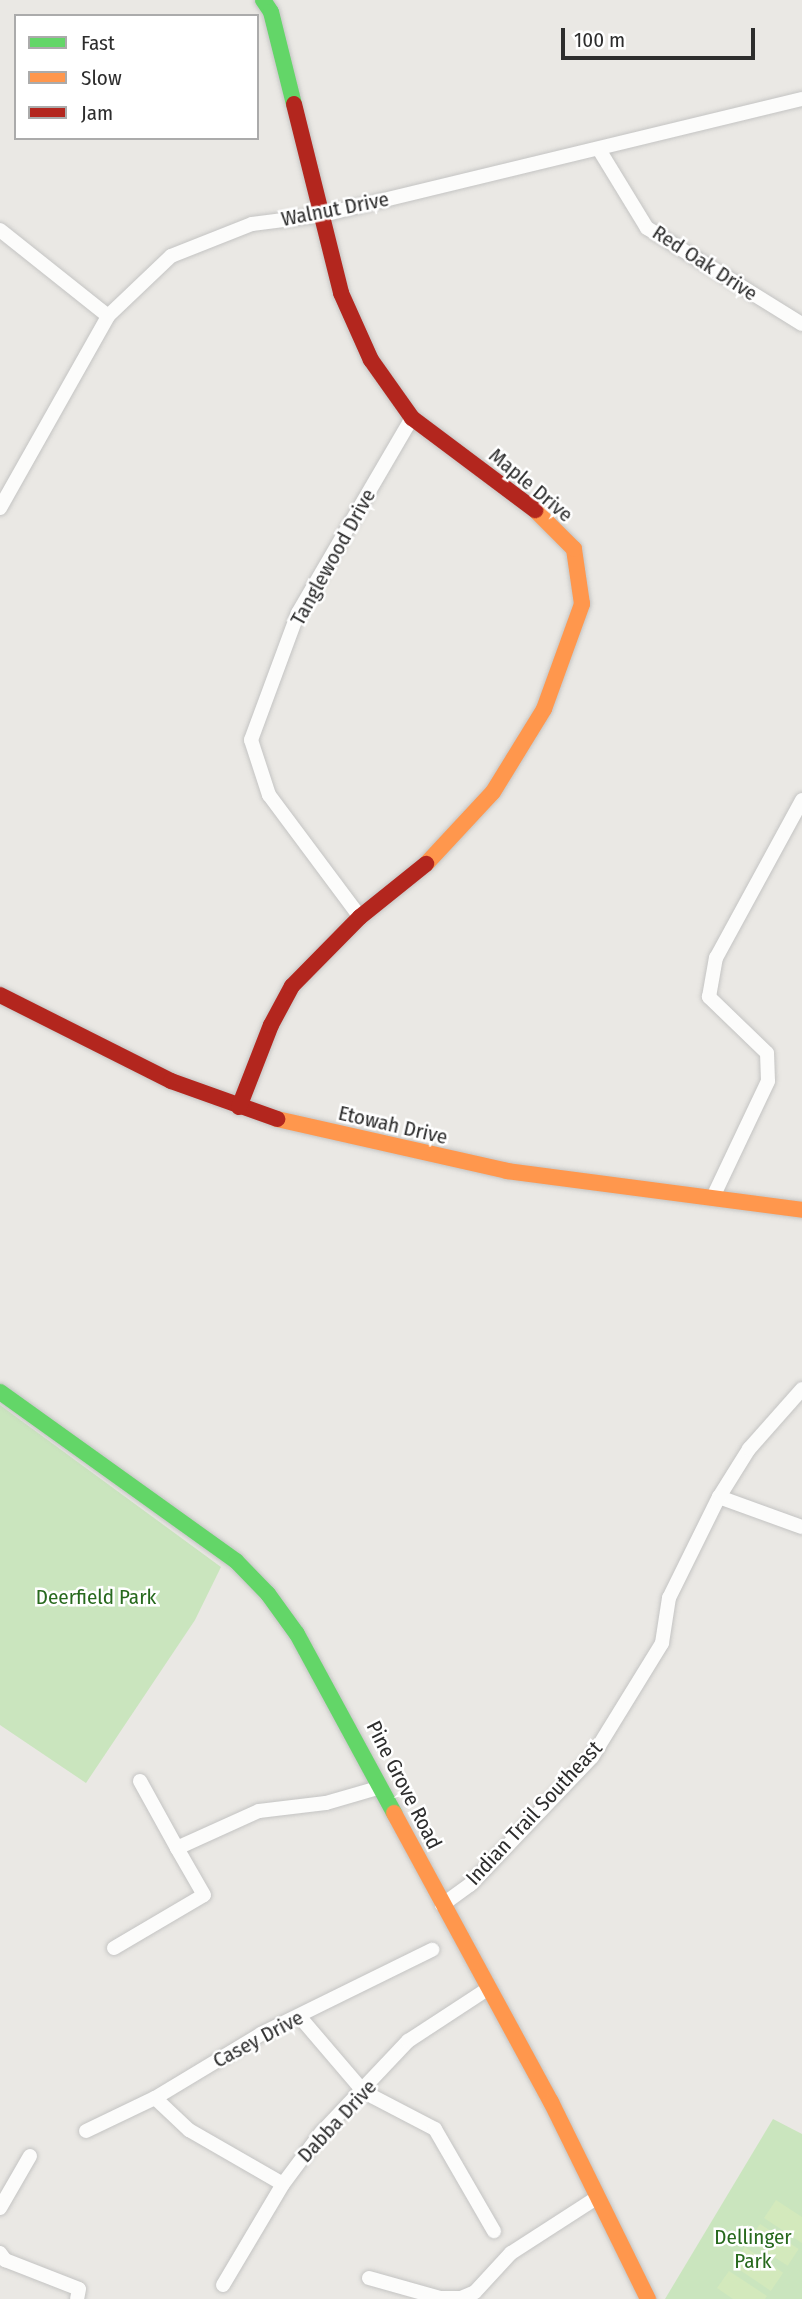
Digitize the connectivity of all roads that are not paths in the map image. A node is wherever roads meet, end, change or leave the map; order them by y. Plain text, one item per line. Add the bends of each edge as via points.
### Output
1 (263, 0) edge
2 (802, 99) edge
3 (600, 151) junction
4 (322, 215) junction
5 (0, 230) edge
6 (108, 316) junction
7 (802, 324) edge
8 (412, 418) junction
9 (0, 508) edge
10 (802, 800) edge
11 (360, 917) junction
12 (0, 995) edge
13 (239, 1107) junction
14 (713, 1197) junction
15 (802, 1210) edge
16 (802, 1389) edge
17 (0, 1392) edge
18 (719, 1497) junction
19 (802, 1527) edge
20 (141, 1781) dead end
21 (381, 1787) junction
22 (177, 1848) junction
23 (442, 1905) junction
24 (114, 1948) dead end
25 (432, 1950) dead end
26 (486, 1990) junction
27 (299, 2016) junction
28 (364, 2092) junction
29 (155, 2098) junction
30 (86, 2131) dead end
31 (30, 2156) dead end
32 (283, 2184) junction
33 (598, 2197) junction
34 (0, 2207) edge
35 (494, 2231) dead end
36 (0, 2253) edge
37 (369, 2278) dead end
38 (223, 2285) dead end
39 (77, 2299) edge
40 (648, 2299) edge

1 - 4 street, Maple Drive via 271,12
2 - 3 street, Walnut Drive
3 - 4 street, Walnut Drive
3 - 7 street, Red Oak Drive via 647,228
4 - 6 street, Walnut Drive via 252,224 171,256
4 - 8 street, Maple Drive via 346,304 371,360
5 - 6 street
6 - 9 street, Walnut Drive
8 - 11 street, Tanglewood Drive via 298,613 251,740 269,795
8 - 11 street, Maple Drive via 541,514 573,549 582,604 544,709 493,792 430,861
10 - 14 street via 716,958 709,996 767,1053 768,1081
11 - 13 street, Maple Drive via 284,998
12 - 13 street, Etowah Drive via 149,1071
13 - 14 street, Etowah Drive via 495,1169
14 - 15 street, Etowah Drive
16 - 18 street, Indian Trail Southeast via 748,1449
17 - 21 street, Pine Grove Road via 236,1561 268,1594 297,1634
18 - 19 street
18 - 23 street, Indian Trail Southeast via 669,1598 662,1643 592,1757 470,1885
20 - 22 street
21 - 22 street via 326,1803 260,1811
21 - 23 street, Pine Grove Road
22 - 24 street via 204,1895
23 - 26 street, Pine Grove Road
25 - 27 street, Casey Drive
26 - 28 street, Dabba Drive via 408,2041
26 - 33 street, Pine Grove Road via 551,2102
27 - 28 street
27 - 29 street, Casey Drive
28 - 32 street, Dabba Drive via 321,2133
28 - 35 street via 435,2129
29 - 30 street, Casey Drive
29 - 32 street via 189,2130
31 - 34 street
32 - 38 street, Dabba Drive
33 - 37 street via 511,2253 474,2292 461,2298 440,2298
33 - 40 street, Pine Grove Road
36 - 39 street via 5,2260 79,2289

